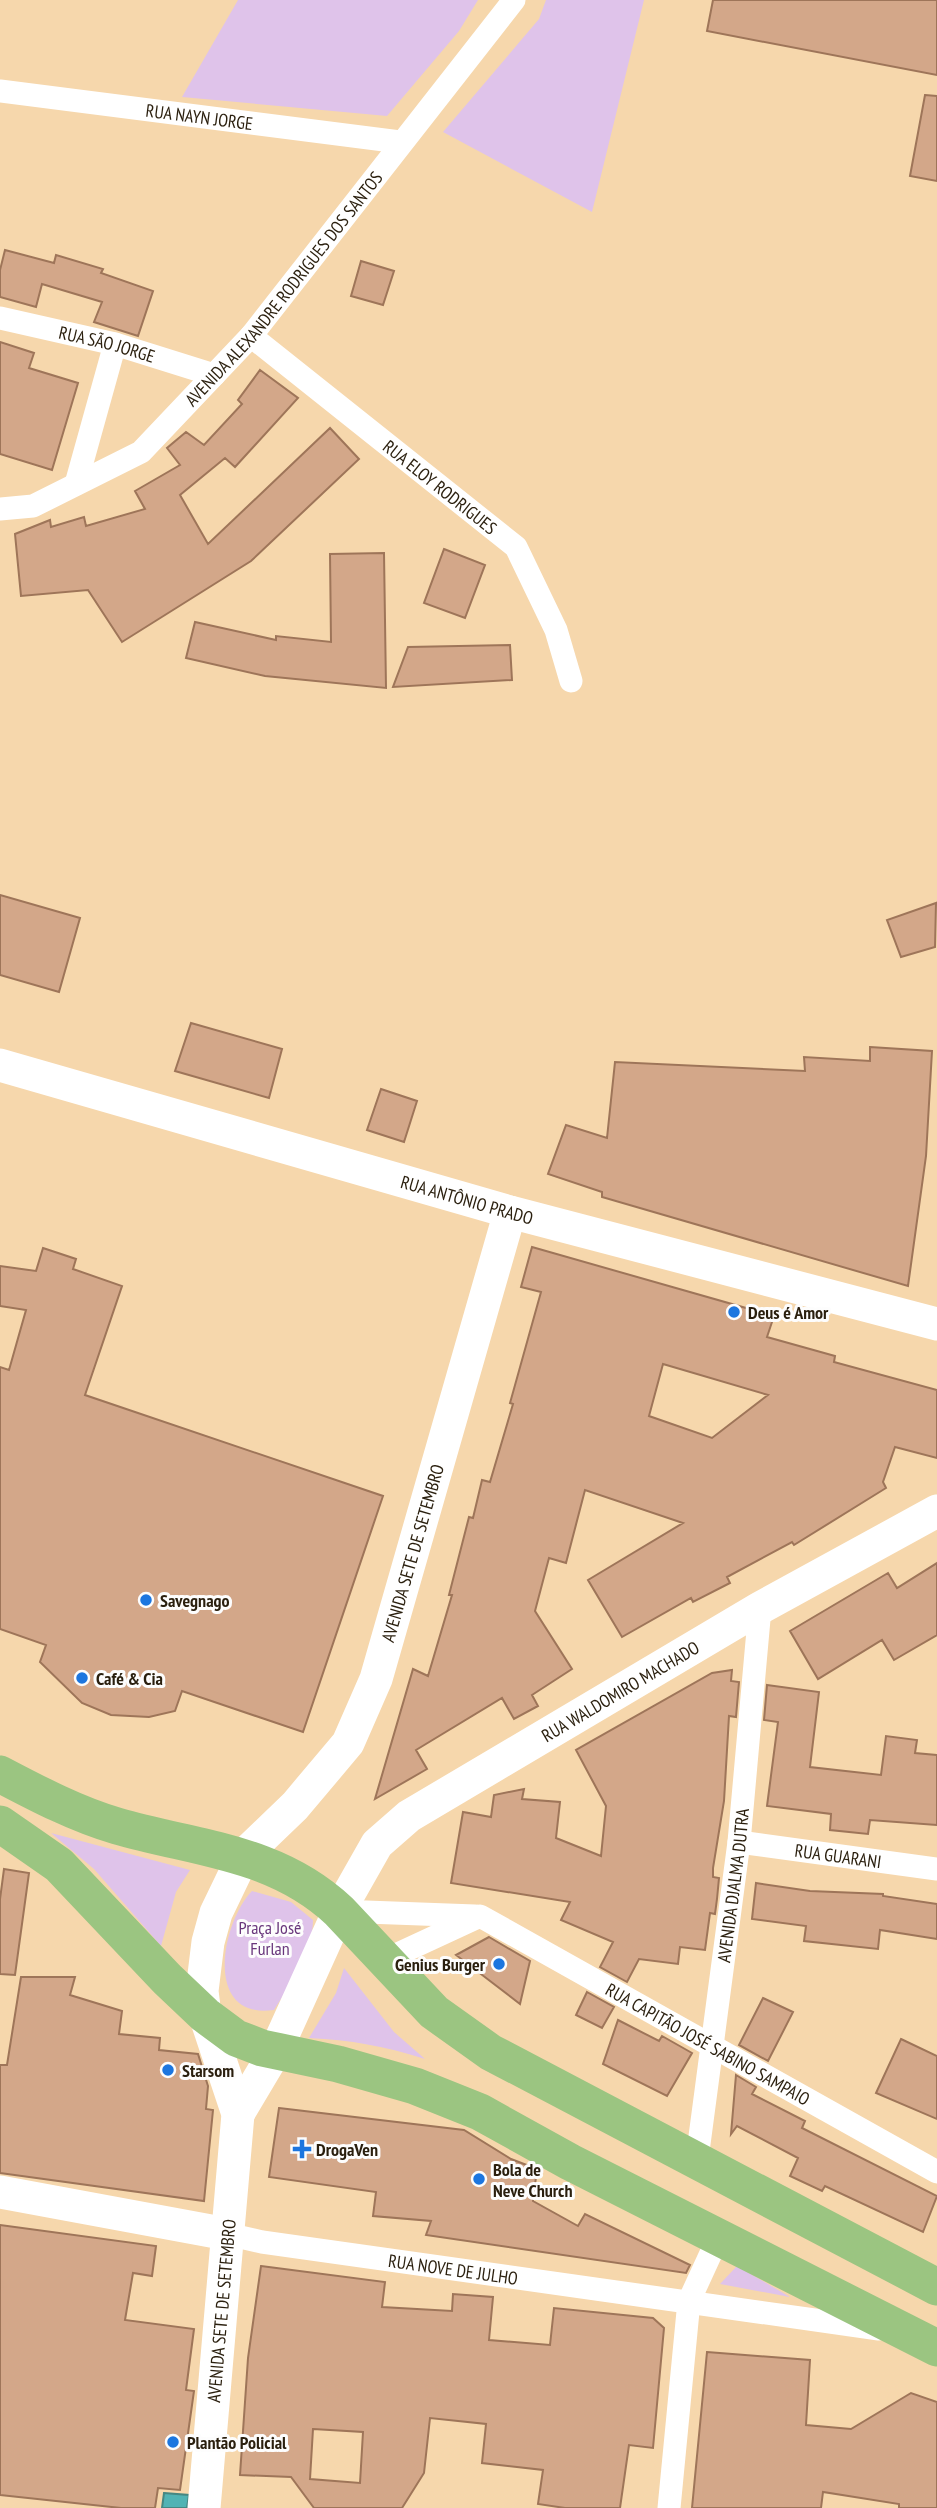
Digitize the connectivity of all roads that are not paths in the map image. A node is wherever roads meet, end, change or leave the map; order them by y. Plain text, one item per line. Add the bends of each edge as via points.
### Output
1 (514, 0) edge
2 (0, 91) edge
3 (400, 142) junction
4 (0, 318) edge
5 (251, 336) junction
6 (115, 344) junction
7 (214, 375) junction
8 (76, 484) junction
9 (0, 509) edge
10 (571, 681) dead end
11 (0, 1065) edge
12 (510, 1212) junction
13 (937, 1324) edge
14 (937, 1510) edge
15 (760, 1608) junction
16 (0, 1774) edge
17 (0, 1824) edge
18 (739, 1842) junction
19 (244, 1855) junction
20 (937, 1869) edge
21 (339, 1911) junction
22 (480, 1916) junction
23 (385, 1960) junction
24 (205, 2015) junction
25 (714, 2048) junction
26 (276, 2050) junction
27 (238, 2114) junction
28 (697, 2159) junction
29 (937, 2172) edge
30 (0, 2192) edge
31 (788, 2207) junction
32 (227, 2234) junction
33 (718, 2238) junction
34 (937, 2287) edge
35 (689, 2301) junction
36 (923, 2341) edge
37 (204, 2508) edge
38 (669, 2508) edge

1 - 3 street, AVENIDA ALEXANDRE RODRIGUES DOS SANTOS
2 - 3 street, RUA NAYN JORGE
3 - 5 street, AVENIDA ALEXANDRE RODRIGUES DOS SANTOS
4 - 6 street, RUA SÃO JORGE
5 - 7 street, AVENIDA ALEXANDRE RODRIGUES DOS SANTOS
5 - 10 street, RUA ELOY RODRIGUES via 516,547 556,631
6 - 7 street, RUA SÃO JORGE
6 - 8 street
7 - 8 street, AVENIDA ALEXANDRE RODRIGUES DOS SANTOS via 141,452
8 - 9 street, AVENIDA ALEXANDRE RODRIGUES DOS SANTOS via 33,506
11 - 12 street, RUA ANTÔNIO PRADO
12 - 13 street, RUA ANTÔNIO PRADO
12 - 19 street, AVENIDA SETE DE SETEMBRO via 376,1679 348,1743 295,1806
14 - 15 street, RUA WALDOMIRO MACHADO
15 - 18 street, AVENIDA DJALMA DUTRA
15 - 21 street, RUA WALDOMIRO MACHADO via 409,1816 377,1844
16 - 19 main road via 116,1826
17 - 24 main road via 60,1865
18 - 20 street, RUA GUARANI
18 - 25 street, AVENIDA DJALMA DUTRA
19 - 21 main road via 292,1877
19 - 24 street, AVENIDA SETE DE SETEMBRO via 216,1913 208,1942 202,1981
21 - 22 street, RUA CAPITÃO JOSÉ SABINO SAMPAIO
21 - 23 main road
21 - 26 street, RUA WALDOMIRO MACHADO
22 - 23 street
22 - 25 street, RUA CAPITÃO JOSÉ SABINO SAMPAIO
23 - 28 main road via 434,2012 490,2052
24 - 26 main road via 236,2038
24 - 27 street, AVENIDA SETE DE SETEMBRO
25 - 28 street, AVENIDA DJALMA DUTRA
25 - 29 street, RUA CAPITÃO JOSÉ SABINO SAMPAIO
26 - 27 street, AVENIDA SETE DE SETEMBRO
26 - 33 main road via 415,2086 480,2112
27 - 32 street, AVENIDA SETE DE SETEMBRO
28 - 31 main road
30 - 32 street, RUA NOVE DE JULHO
31 - 33 main road via 751,2212
31 - 34 main road
32 - 35 street, RUA NOVE DE JULHO
32 - 37 street, AVENIDA SETE DE SETEMBRO
33 - 35 street
33 - 36 main road
35 - 36 street, RUA NOVE DE JULHO
35 - 38 street

